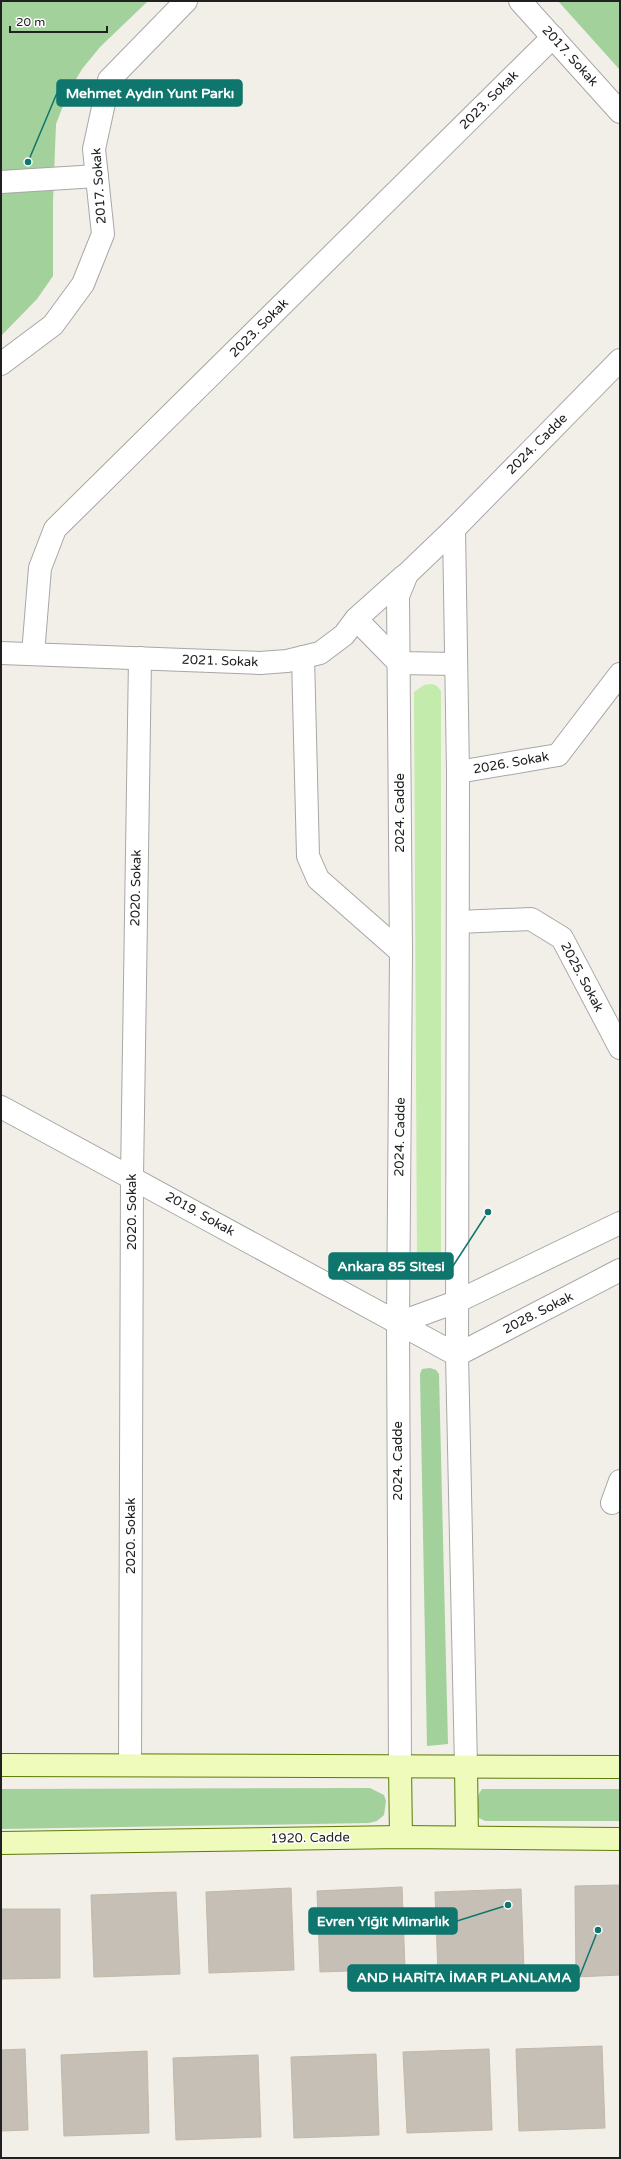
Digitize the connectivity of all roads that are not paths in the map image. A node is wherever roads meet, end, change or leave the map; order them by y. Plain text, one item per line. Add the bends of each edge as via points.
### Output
1 (186, 1) edge
2 (520, 1) edge
3 (553, 37) junction
4 (620, 112) edge
5 (97, 176) junction
6 (1, 182) edge
7 (620, 360) edge
8 (1, 364) edge
9 (454, 529) junction
10 (407, 574) junction
11 (356, 619) junction
12 (1, 653) edge
13 (33, 654) junction
14 (303, 657) junction
15 (140, 658) junction
16 (399, 663) junction
17 (456, 664) junction
18 (620, 674) edge
19 (458, 772) junction
20 (458, 922) junction
21 (401, 952) junction
22 (620, 1048) edge
23 (1, 1107) edge
24 (132, 1177) junction
25 (620, 1223) edge
26 (620, 1270) edge
27 (456, 1302) junction
28 (398, 1323) junction
29 (457, 1355) junction
30 (620, 1481) edge
31 (612, 1503) dead end
32 (1, 1765) edge
33 (130, 1765) junction
34 (400, 1767) junction
35 (466, 1767) junction
36 (620, 1767) edge
37 (401, 1837) junction
38 (467, 1837) junction
39 (620, 1839) edge
40 (1, 1843) edge

1 - 5 street, 2017. Sokak via 108,80 94,148
2 - 3 street, 2017. Sokak
3 - 4 street, 2017. Sokak
3 - 13 street, 2023. Sokak via 55,529 40,568
5 - 6 street
5 - 8 street, 2017. Sokak via 103,234 83,284 53,325
7 - 9 street, 2024. Cadde
9 - 10 street, 2024. Cadde
9 - 17 street
10 - 11 street, 2021. Sokak
10 - 16 street, 2024. Cadde via 398,596
11 - 14 street, 2021. Sokak via 344,635 320,652
11 - 16 street
12 - 13 street, 2021. Sokak
13 - 15 street, 2021. Sokak
14 - 15 street, 2021. Sokak via 260,663
14 - 21 street via 308,856 318,879
15 - 24 street, 2020. Sokak
16 - 17 street
16 - 21 street, 2024. Cadde
17 - 19 street
18 - 19 street, 2026. Sokak via 558,755
19 - 20 street
20 - 22 street, 2025. Sokak via 531,919 562,938
20 - 27 street
21 - 28 street, 2024. Cadde
23 - 24 street, 2019. Sokak
24 - 28 street, 2019. Sokak
24 - 33 street, 2020. Sokak
25 - 27 street
26 - 29 street, 2028. Sokak
27 - 28 street
27 - 29 street
28 - 29 street, 2019. Sokak
28 - 34 street, 2024. Cadde
29 - 35 street
30 - 31 street
32 - 33 main road
33 - 34 main road
34 - 35 main road
34 - 37 main road
35 - 36 main road
35 - 38 main road
37 - 38 main road, 1920. Cadde
37 - 40 main road, 1920. Cadde
38 - 39 main road, 1920. Cadde

